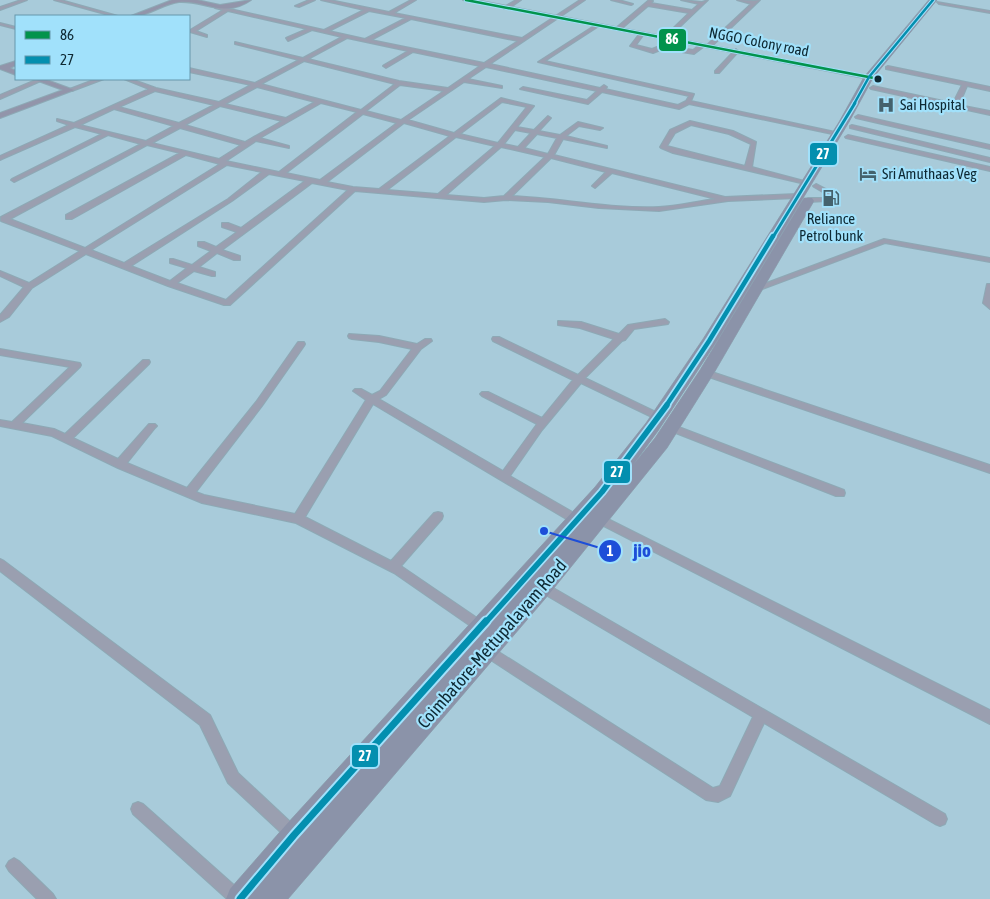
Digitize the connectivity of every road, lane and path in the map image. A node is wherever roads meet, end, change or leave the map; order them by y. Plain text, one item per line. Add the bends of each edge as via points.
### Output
1 (25, 0) edge
2 (56, 0) edge
3 (180, 0) edge
4 (248, 0) edge
5 (313, 0) edge
6 (323, 0) edge
7 (414, 0) edge
8 (466, 0) edge
9 (519, 0) edge
10 (582, 0) edge
11 (613, 0) edge
12 (652, 0) edge
13 (683, 0) edge
14 (740, 0) edge
15 (757, 1) edge
16 (938, 1) edge
17 (704, 2) edge
18 (631, 4) dead end
19 (647, 4) junction
20 (297, 6) dead end
21 (216, 8) junction
22 (506, 8) junction
23 (0, 9) edge
24 (226, 10) junction
25 (369, 10) junction
26 (693, 12) junction
27 (990, 12) edge
28 (390, 13) junction
29 (112, 15) edge
30 (137, 15) edge
31 (412, 17) junction
32 (555, 17) junction
33 (0, 24) edge
34 (597, 25) junction
35 (15, 28) edge
36 (311, 29) junction
37 (618, 29) junction
38 (324, 32) junction
39 (642, 34) junction
40 (206, 36) dead end
41 (346, 37) junction
42 (665, 38) junction
43 (288, 39) dead end
44 (522, 40) junction
45 (366, 41) junction
46 (237, 43) dead end
47 (706, 46) junction
48 (413, 50) junction
49 (736, 51) junction
50 (304, 60) junction
51 (15, 62) edge
52 (485, 65) junction
53 (369, 66) dead end
54 (386, 66) dead end
55 (1, 67) edge
56 (888, 68) junction
57 (190, 70) edge
58 (717, 72) dead end
59 (15, 73) edge
60 (358, 73) junction
61 (613, 78) junction
62 (874, 78) junction
63 (36, 80) edge
64 (41, 80) edge
65 (98, 80) edge
66 (130, 80) edge
67 (464, 80) junction
68 (399, 82) junction
69 (965, 84) junction
70 (256, 85) junction
71 (500, 87) dead end
72 (873, 88) junction
73 (154, 89) junction
74 (523, 89) dead end
75 (70, 90) junction
76 (450, 90) junction
77 (602, 90) junction
78 (990, 90) edge
79 (0, 97) edge
80 (320, 101) junction
81 (688, 102) junction
82 (219, 104) junction
83 (955, 106) junction
84 (114, 107) junction
85 (361, 110) junction
86 (990, 113) edge
87 (0, 116) edge
88 (858, 117) junction
89 (548, 118) dead end
90 (58, 120) dead end
91 (286, 120) junction
92 (403, 122) junction
93 (74, 125) junction
94 (180, 125) junction
95 (512, 128) junction
96 (600, 128) dead end
97 (536, 132) junction
98 (846, 133) junction
99 (106, 134) junction
100 (454, 135) junction
101 (561, 137) junction
102 (255, 139) junction
103 (147, 143) junction
104 (246, 144) junction
105 (499, 146) junction
106 (286, 147) dead end
107 (990, 147) edge
108 (605, 148) dead end
109 (520, 150) junction
110 (185, 153) junction
111 (550, 156) junction
112 (0, 158) edge
113 (990, 160) edge
114 (223, 162) junction
115 (748, 169) junction
116 (990, 169) edge
117 (611, 171) junction
118 (268, 172) junction
119 (281, 174) junction
120 (14, 180) dead end
121 (311, 180) junction
122 (322, 182) junction
123 (811, 184) junction
124 (595, 186) dead end
125 (353, 189) junction
126 (381, 191) junction
127 (440, 196) junction
128 (506, 198) junction
129 (803, 198) junction
130 (728, 199) junction
131 (69, 217) dead end
132 (1, 219) edge
133 (225, 225) dead end
134 (242, 232) junction
135 (201, 244) dead end
136 (217, 250) junction
137 (85, 251) junction
138 (237, 258) dead end
139 (990, 260) edge
140 (174, 261) dead end
141 (125, 266) junction
142 (193, 268) junction
143 (0, 273) edge
144 (212, 274) dead end
145 (757, 280) junction
146 (172, 284) junction
147 (29, 286) junction
148 (990, 286) edge
149 (990, 306) edge
150 (0, 319) edge
151 (665, 322) dead end
152 (561, 323) dead end
153 (352, 336) dead end
154 (622, 338) junction
155 (496, 339) dead end
156 (428, 341) dead end
157 (301, 344) dead end
158 (418, 347) junction
159 (0, 352) edge
160 (146, 362) dead end
161 (706, 373) junction
162 (579, 378) junction
163 (358, 391) dead end
164 (485, 394) dead end
165 (371, 399) junction
166 (543, 422) junction
167 (665, 422) junction
168 (0, 423) edge
169 (13, 426) junction
170 (152, 426) dead end
171 (66, 439) junction
172 (120, 464) junction
173 (990, 469) edge
174 (504, 477) junction
175 (840, 493) dead end
176 (189, 494) junction
177 (438, 516) dead end
178 (298, 518) junction
179 (589, 519) junction
180 (0, 564) edge
181 (392, 568) junction
182 (544, 587) junction
183 (482, 628) junction
184 (486, 651) junction
185 (761, 714) junction
186 (990, 717) edge
187 (138, 809) dead end
188 (940, 819) dead end
189 (294, 835) junction
190 (14, 866) dead end
191 (48, 899) edge
192 (239, 899) edge
193 (270, 899) edge

1 - 23 street
2 - 29 street
3 - 21 street
3 - 30 street
4 - 21 street
5 - 20 street
6 - 25 street
7 - 28 street
8 - 22 street, NGGO Colony road
9 - 22 street
10 - 32 street
11 - 18 street
12 - 19 street
13 - 17 street
14 - 15 street
15 - 47 street
16 - 27 street
16 - 56 highway
16 - 62 highway
17 - 26 street
19 - 26 street
19 - 37 street
21 - 24 street
22 - 32 street, NGGO Colony road
24 - 36 street
24 - 40 street via 192,31
25 - 28 street
25 - 38 street
26 - 42 street
28 - 31 street
31 - 44 street
31 - 45 street
32 - 34 street, NGGO Colony road
32 - 44 street
33 - 35 street
34 - 37 street, NGGO Colony road
34 - 61 street via 541,62
36 - 38 street
36 - 43 street
37 - 39 street, NGGO Colony road
38 - 41 street
39 - 42 street, NGGO Colony road
39 - 47 street via 633,46 654,51 662,47 694,52
41 - 45 street
41 - 50 street
42 - 47 street, NGGO Colony road
44 - 52 street
45 - 48 street
46 - 50 street
47 - 49 street, NGGO Colony road
48 - 52 street
48 - 54 street
49 - 58 street
49 - 62 street, NGGO Colony road
50 - 60 street
50 - 70 street
51 - 55 street
52 - 67 street
52 - 77 street
53 - 60 street
55 - 59 street
56 - 62 highway
56 - 69 street
57 - 70 street
60 - 68 street
61 - 77 street
61 - 81 street via 692,95
62 - 72 highway
62 - 98 highway
63 - 79 street
64 - 75 street
65 - 75 street
66 - 73 street
67 - 71 street
67 - 76 street
68 - 76 street
68 - 85 street
69 - 78 street
69 - 83 street
70 - 80 street
70 - 82 street
72 - 83 street
72 - 88 highway
73 - 82 street
73 - 84 street
74 - 77 street via 578,102 588,102
75 - 87 street
76 - 92 street
77 - 81 street via 680,108
80 - 85 street
80 - 91 street
81 - 98 street
82 - 91 street
82 - 94 street
83 - 86 street
84 - 93 street
84 - 94 street
85 - 92 street
85 - 119 street
88 - 98 highway
88 - 107 street
89 - 97 street
90 - 93 street
91 - 102 street
92 - 100 street
92 - 122 street
93 - 99 street
93 - 112 street
94 - 103 street
94 - 104 street
95 - 97 street
95 - 100 street via 531,106 501,100
95 - 105 street
96 - 101 street via 578,124
97 - 101 street
97 - 109 street
98 - 113 street
98 - 116 street
98 - 123 highway, Coimbatore-Mettupalayam Road
99 - 103 street
99 - 120 street
100 - 105 street
100 - 126 street
101 - 108 street
101 - 111 street
102 - 104 street
102 - 106 street
103 - 110 street
103 - 132 street
104 - 114 street
105 - 109 street
105 - 127 street
109 - 111 street
110 - 114 street
110 - 131 street
111 - 117 street
111 - 128 street
114 - 118 street
114 - 137 street
115 - 115 street via 673,150 663,147 668,136 690,123 715,129 754,143
115 - 123 street
117 - 124 street
117 - 130 street
118 - 119 street
118 - 141 street via 230,200
119 - 121 street
121 - 122 street
121 - 134 street
122 - 125 street
123 - 129 highway, Coimbatore-Mettupalayam Road
123 - 129 street via 830,193 825,200
125 - 126 street
125 - 146 street via 227,303
126 - 127 street
127 - 128 street via 484,200
128 - 130 street via 659,209
129 - 130 street
129 - 145 highway, Coimbatore-Mettupalayam Road
132 - 137 street
133 - 134 street
134 - 136 street
135 - 136 street
136 - 138 street
136 - 142 street
137 - 141 street
137 - 147 street
139 - 145 street via 884,241
140 - 142 street
141 - 146 street
142 - 144 street
142 - 146 street
143 - 147 street
145 - 161 highway, Coimbatore-Mettupalayam Road
145 - 167 highway via 709,341
147 - 150 street
148 - 149 street via 987,303
151 - 154 street via 631,327
152 - 154 street via 581,325
153 - 158 street
154 - 162 street
155 - 162 street
156 - 158 street
157 - 176 street
158 - 165 street via 383,394
159 - 169 street via 77,365
160 - 171 street
161 - 167 highway, Coimbatore-Mettupalayam Road
161 - 173 street
162 - 166 street
162 - 167 street
163 - 165 street
164 - 166 street
165 - 174 street
165 - 178 street
166 - 174 street
167 - 175 street
167 - 179 highway, Coimbatore-Mettupalayam Road
168 - 169 street
169 - 171 street via 54,433
170 - 172 street
171 - 172 street
172 - 176 street
174 - 179 street
176 - 178 street
177 - 181 street
178 - 181 street
179 - 182 highway, Coimbatore-Mettupalayam Road
179 - 183 highway
179 - 186 street
180 - 189 street via 205,720 233,778
181 - 183 street
182 - 184 highway, Coimbatore-Mettupalayam Road
182 - 185 street
183 - 189 highway
184 - 185 street via 711,795 725,791
184 - 193 highway, Coimbatore-Mettupalayam Road
185 - 188 street
187 - 192 street
189 - 192 highway
190 - 191 street

